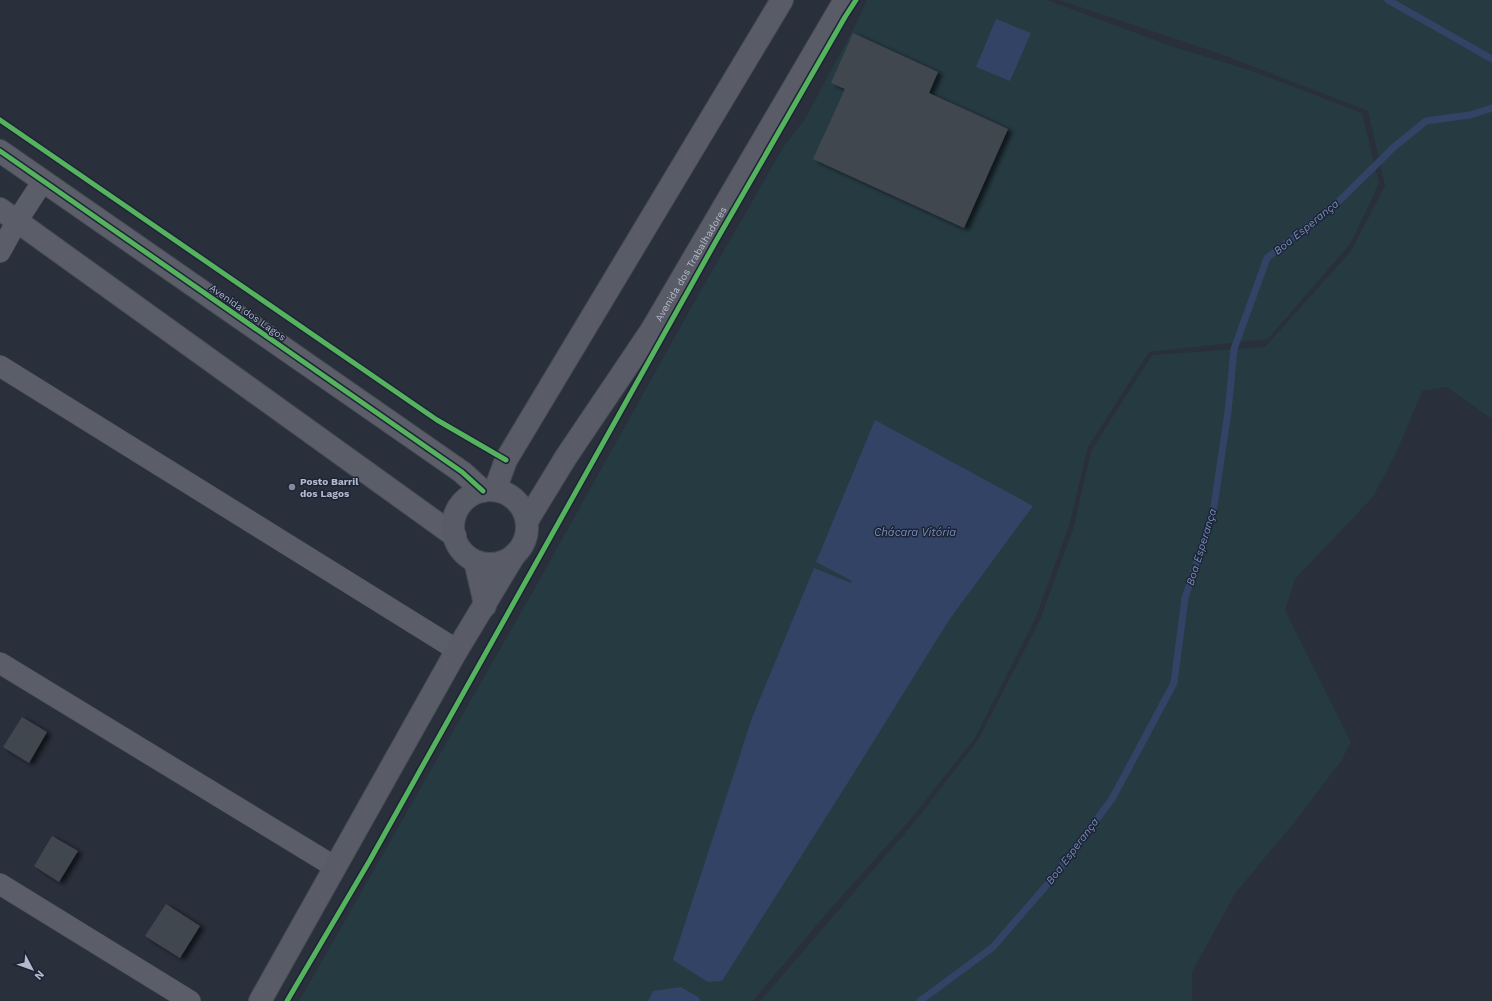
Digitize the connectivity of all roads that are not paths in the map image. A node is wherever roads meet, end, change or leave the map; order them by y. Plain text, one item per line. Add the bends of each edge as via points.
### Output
1 (782, 0) edge
2 (845, 0) edge
3 (0, 151) edge
4 (43, 181) junction
5 (9, 215) edge
6 (0, 252) edge
7 (0, 366) edge
8 (489, 490) junction
9 (527, 521) junction
10 (455, 536) junction
11 (515, 554) junction
12 (475, 560) junction
13 (485, 606) junction
14 (457, 650) junction
15 (0, 663) edge
16 (335, 866) junction
17 (0, 884) edge
18 (190, 1001) edge
19 (260, 1001) edge

1 - 8 main road
2 - 9 main road, Avenida dos Trabalhadores via 651,331 566,457
3 - 4 street, Avenida dos Lagos
4 - 5 street
4 - 8 street, Avenida dos Lagos
5 - 6 street
5 - 10 street
7 - 14 street
8 - 9 main road via 506,494 516,500
8 - 10 main road via 472,495 463,503 456,513
9 - 11 main road, Avenida dos Trabalhadores via 527,533 523,544
10 - 12 main road via 466,555
11 - 12 main road via 492,564
11 - 13 main road, Avenida dos Trabalhadores
12 - 13 main road
13 - 14 main road, Avenida dos Trabalhadores
14 - 16 main road, Avenida dos Trabalhadores
15 - 16 street
16 - 19 main road, Avenida dos Trabalhadores
17 - 18 street

